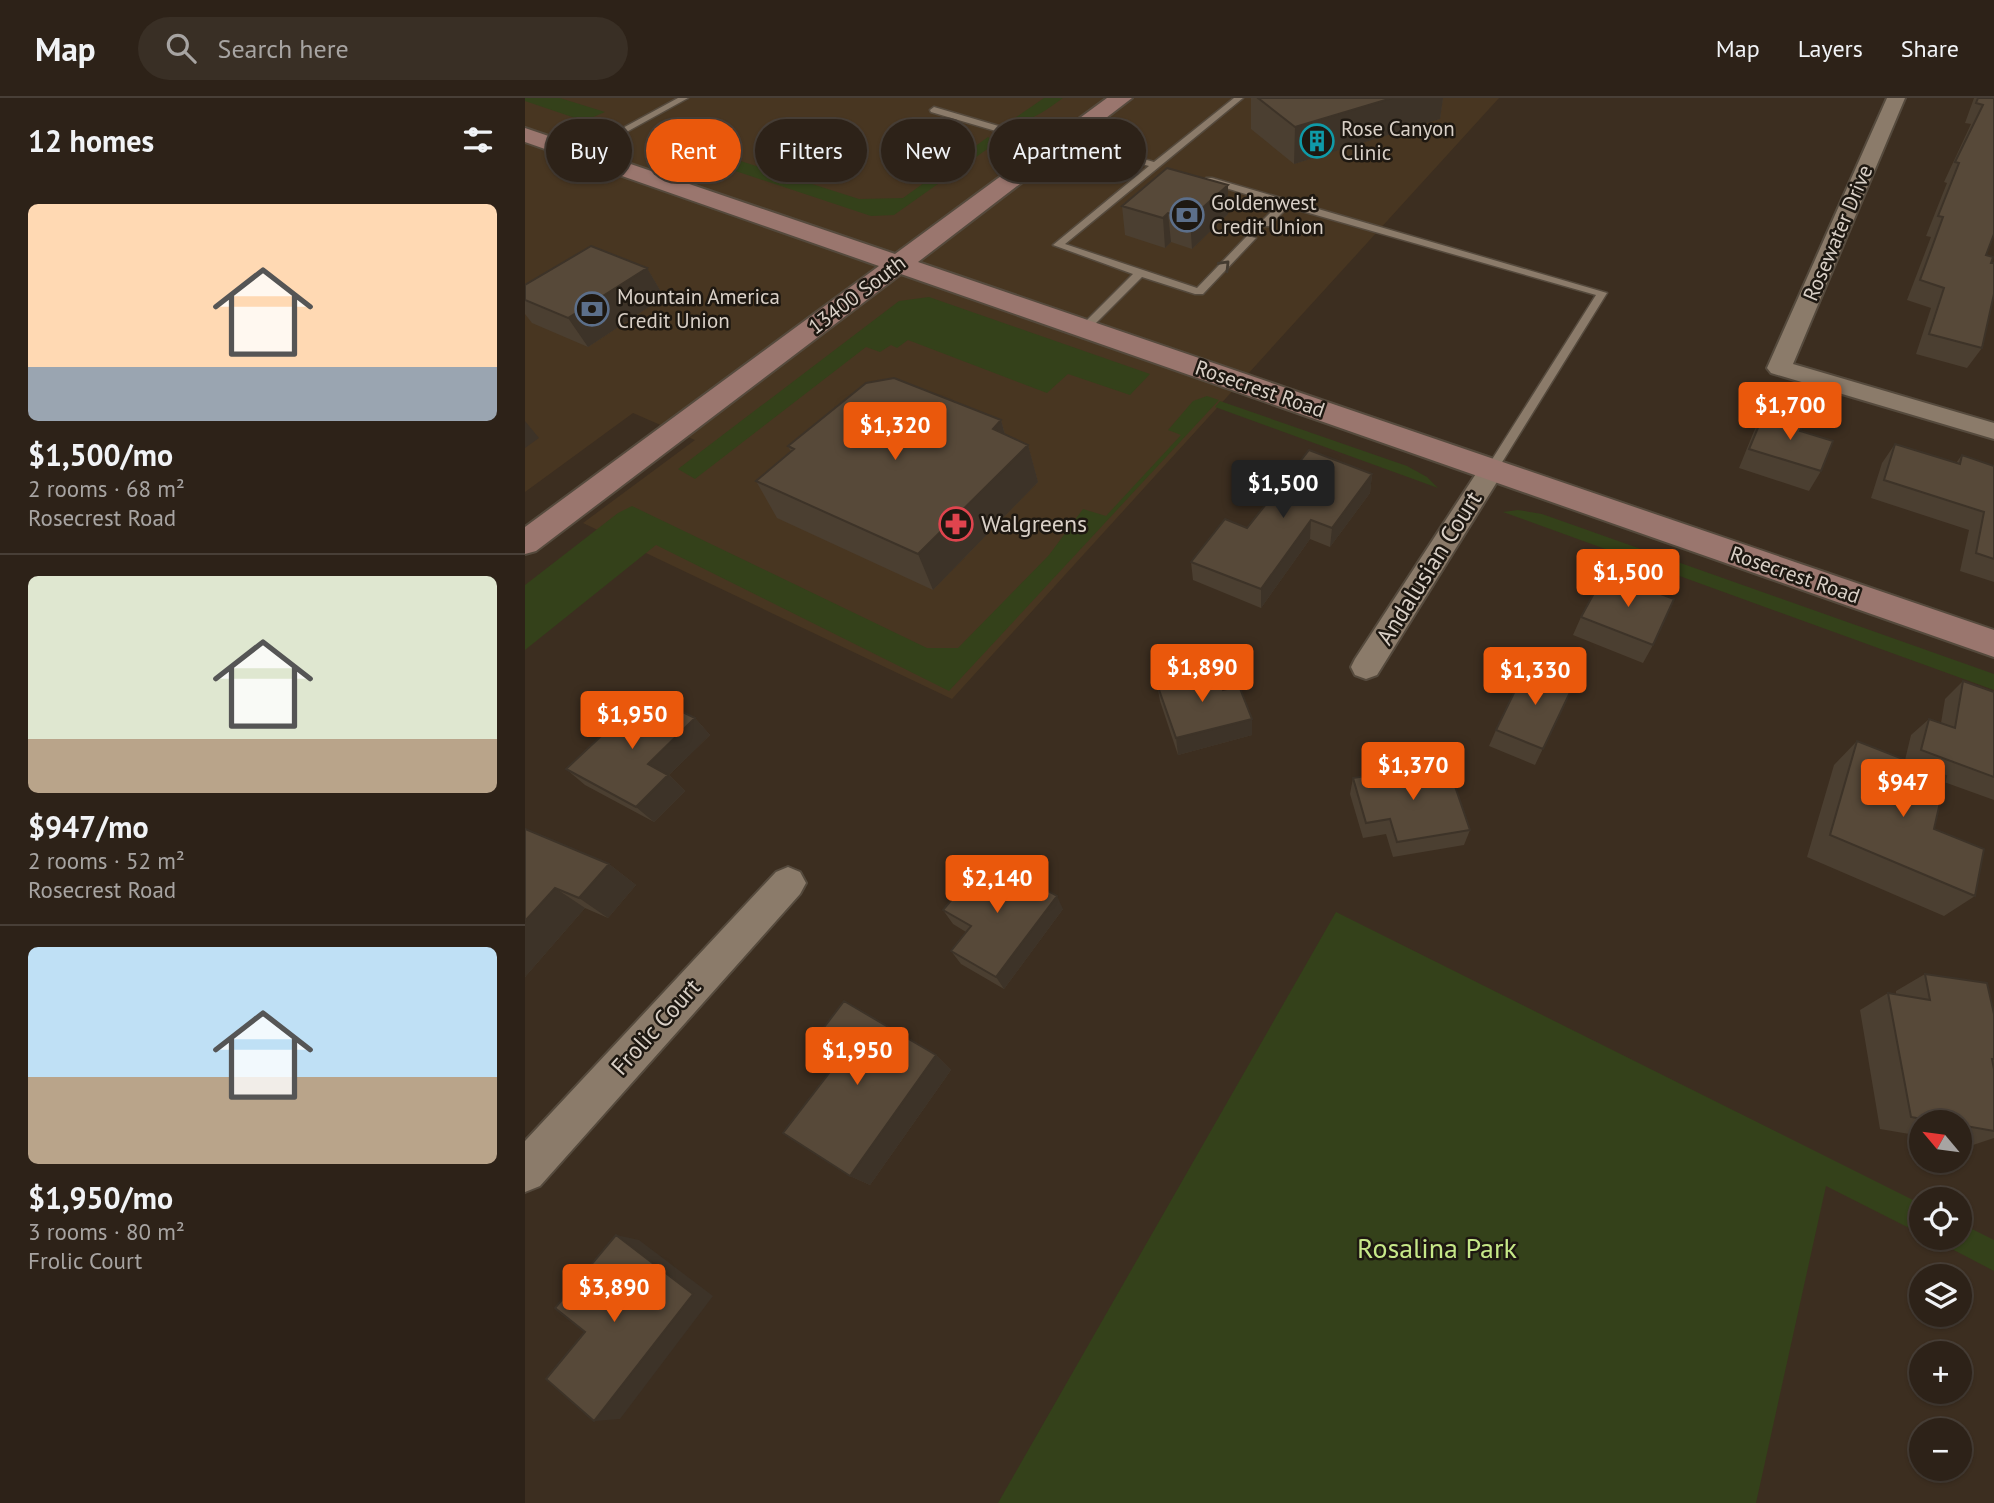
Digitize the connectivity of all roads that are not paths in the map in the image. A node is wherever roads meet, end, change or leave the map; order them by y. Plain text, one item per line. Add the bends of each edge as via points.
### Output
1 (684, 98) edge
2 (1121, 98) edge
3 (1239, 98) edge
4 (1896, 98) edge
5 (934, 110) dead end
6 (1093, 119) edge
7 (989, 124) edge
8 (632, 126) edge
9 (525, 135) edge
10 (546, 142) edge
11 (1146, 162) edge
12 (1157, 165) junction
13 (1170, 169) edge
14 (632, 172) edge
15 (1195, 176) edge
16 (1008, 182) edge
17 (1286, 203) junction
18 (1265, 224) dead end
19 (1251, 238) dead end
20 (899, 263) junction
21 (1140, 273) junction
22 (1085, 328) junction
23 (1994, 431) edge
24 (1492, 469) junction
25 (525, 543) edge
26 (1994, 644) edge
27 (1366, 667) dead end
28 (787, 883) dead end
29 (525, 1171) edge

1 - 8 lane
2 - 6 main road, 13400 South
3 - 12 lane
4 - 23 street, Rosewater Drive via 1779,368
5 - 7 lane
9 - 10 main road, Rosecrest Road
11 - 12 lane
12 - 13 lane
12 - 21 lane via 1058,245
14 - 20 main road, Rosecrest Road
15 - 17 lane
16 - 20 main road, 13400 South
17 - 18 lane
17 - 24 lane via 1602,293
21 -> 19 lane via 1199,292
20 - 22 main road, Rosecrest Road
20 - 25 main road, 13400 South
21 - 22 lane
22 - 24 main road, Rosecrest Road
24 - 26 main road, Rosecrest Road
24 - 27 street, Andalusian Court
28 - 29 street, Frolic Court

